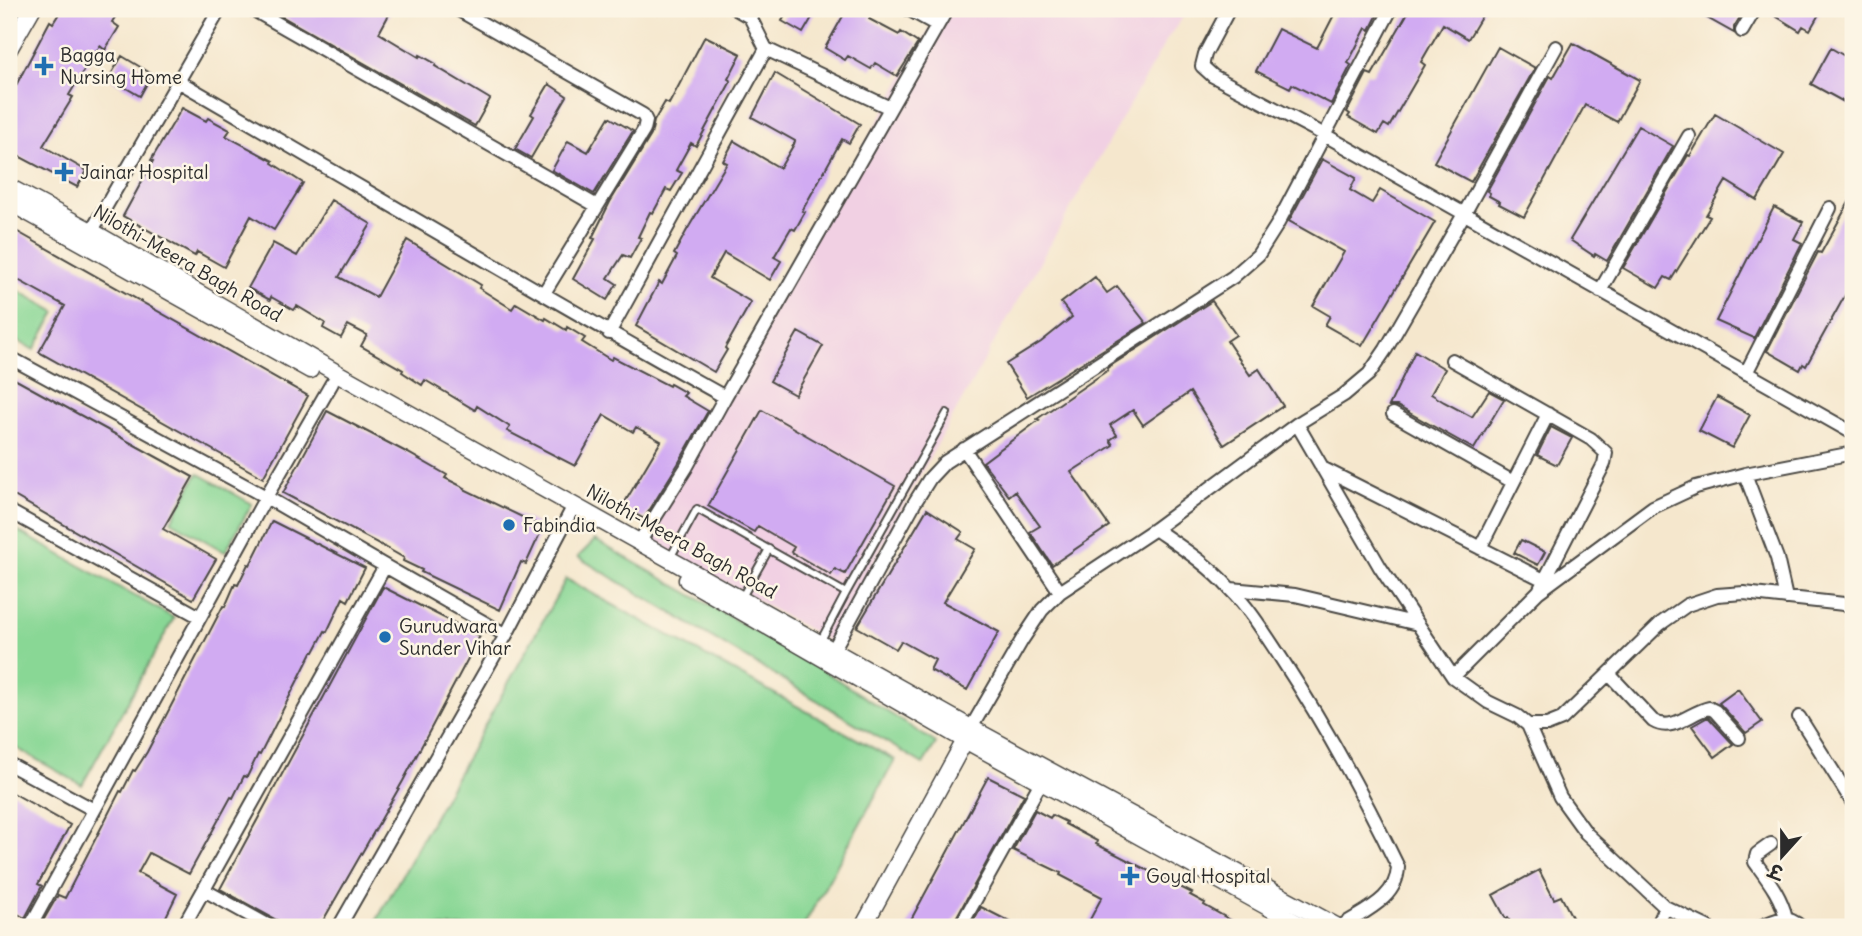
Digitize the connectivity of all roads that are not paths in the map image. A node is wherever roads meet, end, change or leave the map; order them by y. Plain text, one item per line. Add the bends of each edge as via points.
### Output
1 (32, 9) edge
2 (220, 9) edge
3 (252, 9) edge
4 (457, 9) edge
5 (736, 9) edge
6 (908, 9) edge
7 (947, 9) edge
8 (1229, 9) edge
9 (1391, 9) edge
10 (1755, 9) edge
11 (937, 25) junction
12 (1742, 31) dead end
13 (1556, 47) dead end
14 (9, 49) edge
15 (766, 49) junction
16 (178, 81) junction
17 (890, 108) junction
18 (1323, 134) junction
19 (1689, 136) dead end
20 (9, 187) edge
21 (9, 202) edge
22 (597, 206) junction
23 (1830, 208) dead end
24 (1464, 214) junction
25 (88, 237) junction
26 (1600, 291) junction
27 (544, 293) junction
28 (609, 333) junction
29 (9, 357) edge
30 (1452, 360) dead end
31 (1746, 373) junction
32 (332, 383) junction
33 (725, 397) junction
34 (947, 413) dead end
35 (1393, 414) dead end
36 (1548, 414) junction
37 (1297, 424) junction
38 (1853, 433) edge
39 (964, 449) junction
40 (1853, 453) edge
41 (1322, 468) junction
42 (1745, 474) junction
43 (1513, 482) junction
44 (266, 497) junction
45 (9, 511) edge
46 (570, 513) junction
47 (1155, 529) junction
48 (640, 541) junction
49 (1480, 548) junction
50 (769, 549) junction
51 (670, 558) junction
52 (385, 566) junction
53 (1541, 586) junction
54 (1231, 589) junction
55 (846, 593) junction
56 (1060, 593) junction
57 (741, 598) junction
58 (1786, 598) junction
59 (1853, 605) edge
60 (200, 617) junction
61 (1418, 624) junction
62 (506, 635) junction
63 (827, 651) junction
64 (1609, 674) junction
65 (1453, 677) junction
66 (1799, 717) dead end
67 (1528, 725) junction
68 (968, 734) junction
69 (1739, 738) dead end
70 (9, 764) edge
71 (1041, 782) junction
72 (1853, 803) edge
73 (94, 810) junction
74 (1771, 844) dead end
75 (204, 890) junction
76 (1665, 907) junction
77 (1786, 918) junction
78 (30, 927) edge
79 (183, 927) edge
80 (271, 927) edge
81 (339, 927) edge
82 (863, 927) edge
83 (960, 927) edge
84 (1304, 927) edge
85 (1339, 927) edge
86 (1656, 927) edge
87 (1707, 927) edge
88 (1759, 927) edge
89 (1801, 927) edge

1 - 14 street
2 - 16 street
3 - 22 street
4 - 22 street via 642,115 644,130
5 - 15 street via 750,17
6 - 11 street
7 - 11 street
8 - 18 street via 1202,66
9 - 18 street
10 - 12 street
11 - 17 street
13 - 24 street
15 - 17 street
15 - 28 street
16 - 25 street
16 - 27 street
17 - 33 street
18 - 24 street
18 - 39 street via 1277,225 1258,255 1233,277
19 - 26 street
20 - 25 street, Nilothi-Meera Bagh Road
21 - 25 street, Nilothi-Meera Bagh Road
22 - 27 street
23 - 31 street
24 - 26 street
24 - 37 street via 1368,374
25 - 32 street, Nilothi-Meera Bagh Road
25 - 48 street, Nilothi-Meera Bagh Road
26 - 31 street
27 - 28 street
28 - 33 street
29 - 44 street
30 - 36 street
31 - 38 street
32 - 44 street
32 - 46 street, Nilothi-Meera Bagh Road
33 - 48 street
34 - 55 lane
35 - 43 street
36 - 43 street
36 - 53 street via 1606,453
37 - 41 street
37 - 47 street
39 - 56 street
39 - 63 street via 930,478
40 - 42 street
41 - 49 street
41 - 61 street
42 - 53 street via 1696,487 1653,507
42 - 58 street via 1777,558
43 - 49 street
44 - 52 street
44 - 60 street
45 - 60 street
46 - 62 street
46 - 63 street, Nilothi-Meera Bagh Road
47 - 54 street
47 - 56 street
48 - 51 street, Nilothi-Meera Bagh Road
49 - 53 street
50 - 51 lane via 697,509
50 - 55 lane
50 - 57 lane
51 - 57 street, Nilothi-Meera Bagh Road
52 - 62 street
52 - 75 street
53 - 65 street
54 - 61 street via 1295,595
54 - 85 street via 1316,711 1398,867 1393,890
55 - 63 lane
56 - 68 street via 1022,640
57 - 63 street, Nilothi-Meera Bagh Road
58 - 59 street
58 - 64 street via 1744,593 1717,595 1687,605 1660,624
60 - 73 street
61 - 65 street
62 - 81 street
63 - 68 street, Nilothi-Meera Bagh Road
64 - 67 street via 1562,719
64 - 69 street via 1660,725 1675,724 1709,708
65 - 67 street
66 - 72 street
67 - 76 street via 1560,797 1586,833
68 - 71 street, Nilothi-Meera Bagh Road
68 - 82 street
68 - 85 street, Nilothi-Meera Bagh Road
70 - 73 street
71 - 83 street
71 - 84 street, Nilothi-Meera Bagh Road
73 - 78 street
74 - 77 street via 1756,854 1755,862 1783,905
75 - 79 street
75 - 80 street
76 - 86 street
76 - 87 street
77 - 88 street
77 - 89 street

